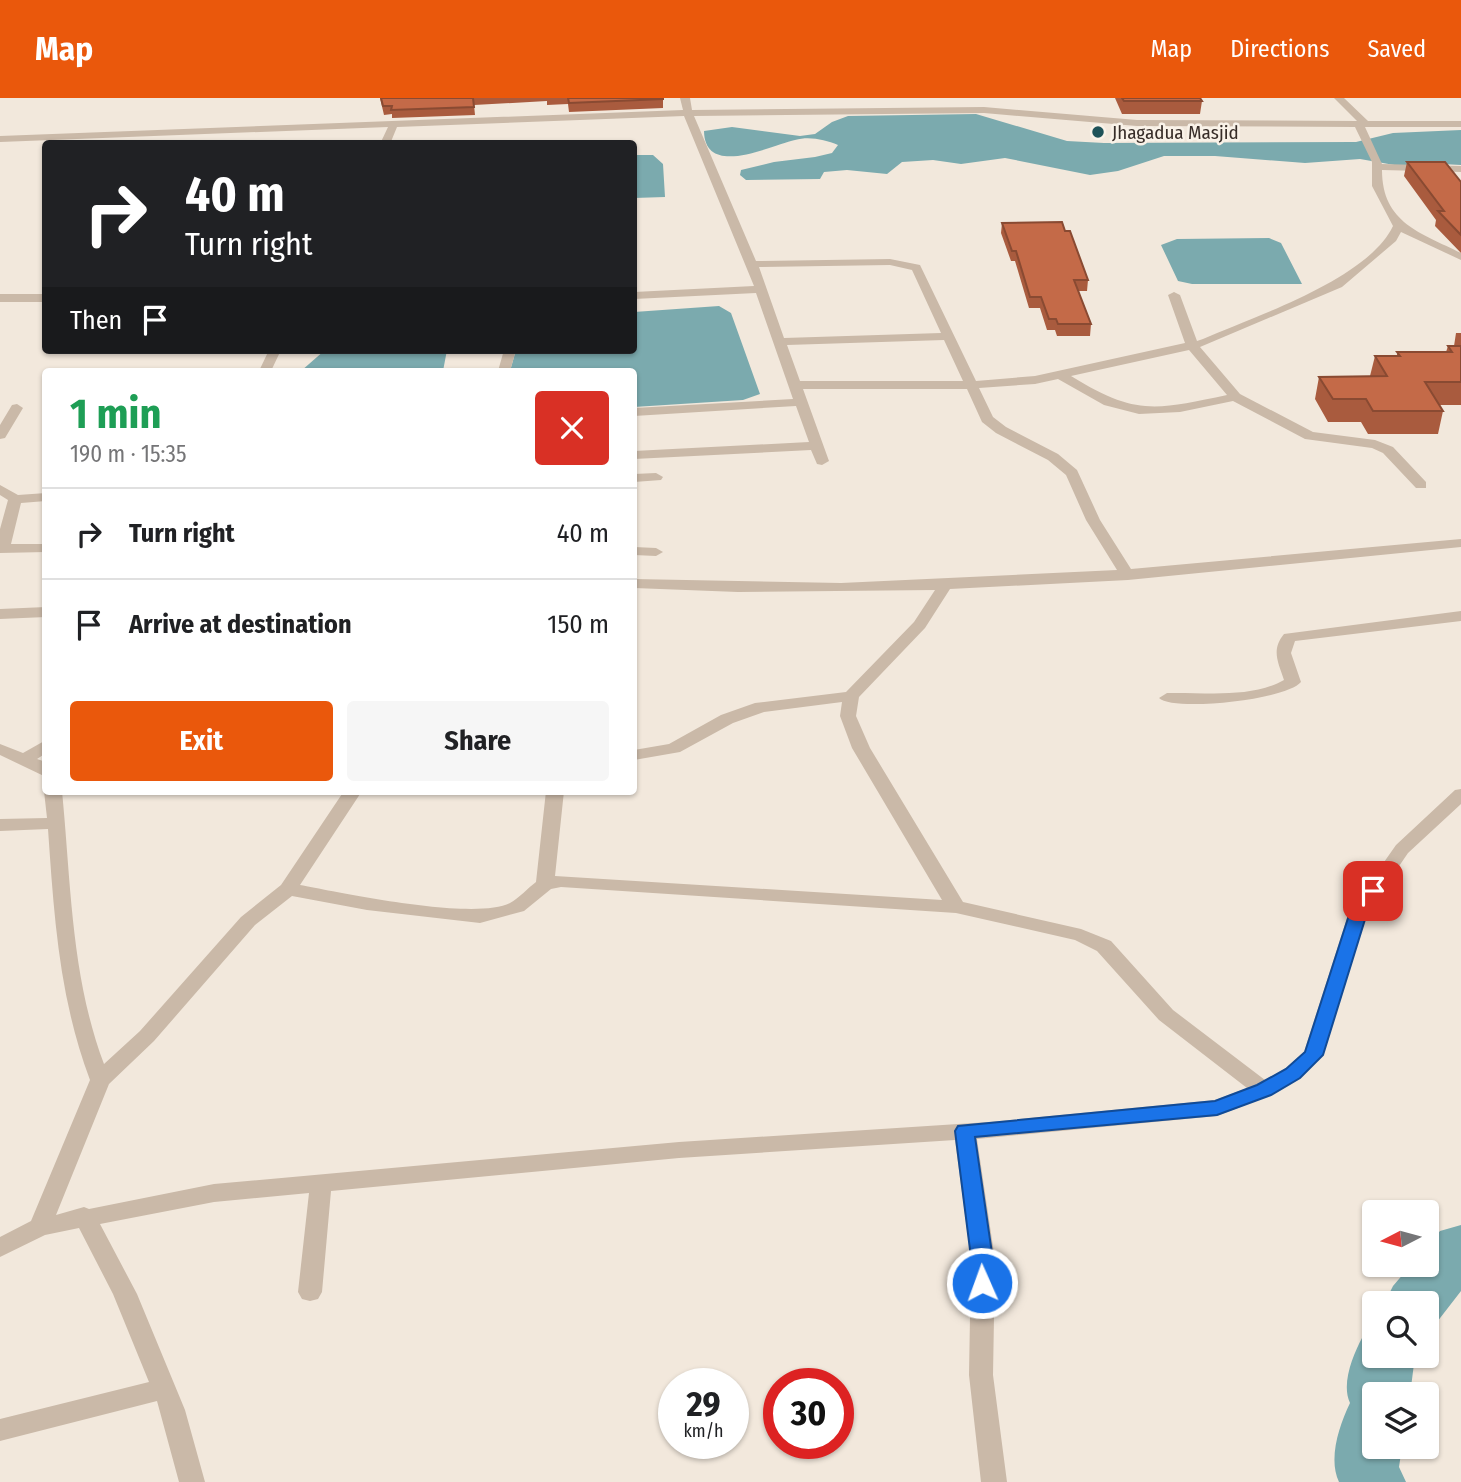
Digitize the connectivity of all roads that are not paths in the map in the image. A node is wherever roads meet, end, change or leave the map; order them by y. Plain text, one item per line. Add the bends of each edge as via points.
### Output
1 (685, 98) edge
2 (1339, 98) edge
3 (688, 113) junction
4 (1461, 124) edge
5 (393, 126) junction
6 (1364, 127) junction
7 (0, 139) edge
8 (387, 140) edge
9 (1376, 165) junction
10 (1461, 169) edge
11 (1398, 226) junction
12 (1436, 244) junction
13 (1461, 244) edge
14 (1461, 257) edge
15 (752, 264) junction
16 (760, 289) junction
17 (1174, 295) dead end
18 (637, 296) edge
19 (0, 298) edge
20 (42, 298) edge
21 (949, 336) junction
22 (779, 342) junction
23 (1192, 345) junction
24 (1061, 375) junction
25 (796, 385) junction
26 (972, 385) junction
27 (1235, 397) junction
28 (801, 402) junction
29 (18, 408) dead end
30 (637, 412) edge
31 (0, 435) edge
32 (817, 446) junction
33 (637, 455) edge
34 (822, 461) dead end
35 (656, 477) dead end
36 (637, 478) edge
37 (1421, 485) dead end
38 (0, 489) edge
39 (42, 497) edge
40 (15, 499) junction
41 (1461, 543) edge
42 (42, 548) edge
43 (1, 549) edge
44 (637, 551) edge
45 (656, 552) dead end
46 (1128, 576) junction
47 (637, 583) edge
48 (946, 584) junction
49 (42, 612) edge
50 (0, 614) edge
51 (1461, 617) edge
52 (851, 696) junction
53 (1167, 698) dead end
54 (42, 748) edge
55 (0, 749) edge
56 (637, 754) edge
57 (25, 759) junction
58 (42, 770) edge
59 (1461, 794) edge
60 (54, 795) edge
61 (350, 795) edge
62 (555, 795) edge
63 (57, 823) junction
64 (0, 825) edge
65 (545, 884) junction
66 (288, 889) junction
67 (956, 907) junction
68 (100, 1080) junction
69 (1264, 1090) junction
70 (965, 1131) junction
71 (321, 1183) junction
72 (84, 1216) junction
73 (40, 1227) junction
74 (0, 1248) edge
75 (310, 1292) dead end
76 (164, 1389) junction
77 (0, 1430) edge
78 (192, 1482) edge
79 (994, 1482) edge

1 - 3 street
2 - 6 street
3 - 5 street
3 - 6 street via 984,110 1137,123
3 - 15 street
4 - 6 street
5 - 7 street
5 - 8 street
6 - 9 street
9 - 10 street
9 - 11 street via 1377,186
11 - 12 street
11 - 23 street via 1392,239 1338,285
12 - 13 street
12 - 14 street
15 - 16 street
15 - 21 street via 906,263 916,267
16 - 18 street
16 - 22 street
17 - 23 street
19 - 20 street
21 - 22 street
21 - 26 street
22 - 25 street
23 - 24 street
23 - 27 street
24 - 26 street
24 - 27 street via 1126,409 1177,409
25 - 26 street
25 - 28 street
26 - 46 street via 987,419 1072,473 1093,520
27 - 37 street via 1310,436 1375,444 1388,450
28 - 30 street
28 - 32 street
29 - 31 street
32 - 33 street
32 - 34 street
35 - 36 street
38 - 40 street
39 - 40 street
40 - 43 street
41 - 46 street
42 - 43 street
44 - 45 street
46 - 48 street
47 - 48 street via 701,587
48 - 52 street via 920,625
49 - 50 street
51 - 53 street via 1290,637 1283,653 1293,682 1283,690
52 - 56 street via 761,707 727,719 682,745
52 - 67 street via 848,716 861,748
54 - 57 street
55 - 57 street
57 - 58 street
59 - 69 street via 1402,849 1358,912 1314,1055
60 - 63 street
61 - 66 street
62 - 65 street
63 - 64 street
63 - 68 street via 69,982 85,1046
65 - 66 street via 517,907 480,917
65 - 67 street via 561,881
66 - 68 street via 248,921 148,1036
67 - 69 street via 1081,934 1104,946 1166,1015
68 - 73 street
69 - 70 street via 1217,1108
70 - 71 street via 679,1150
70 - 79 street via 982,1260 981,1375
71 - 72 street via 214,1193
71 - 75 street
72 - 73 street
72 - 76 street via 125,1294
73 - 74 street
76 - 77 street
76 - 78 street

